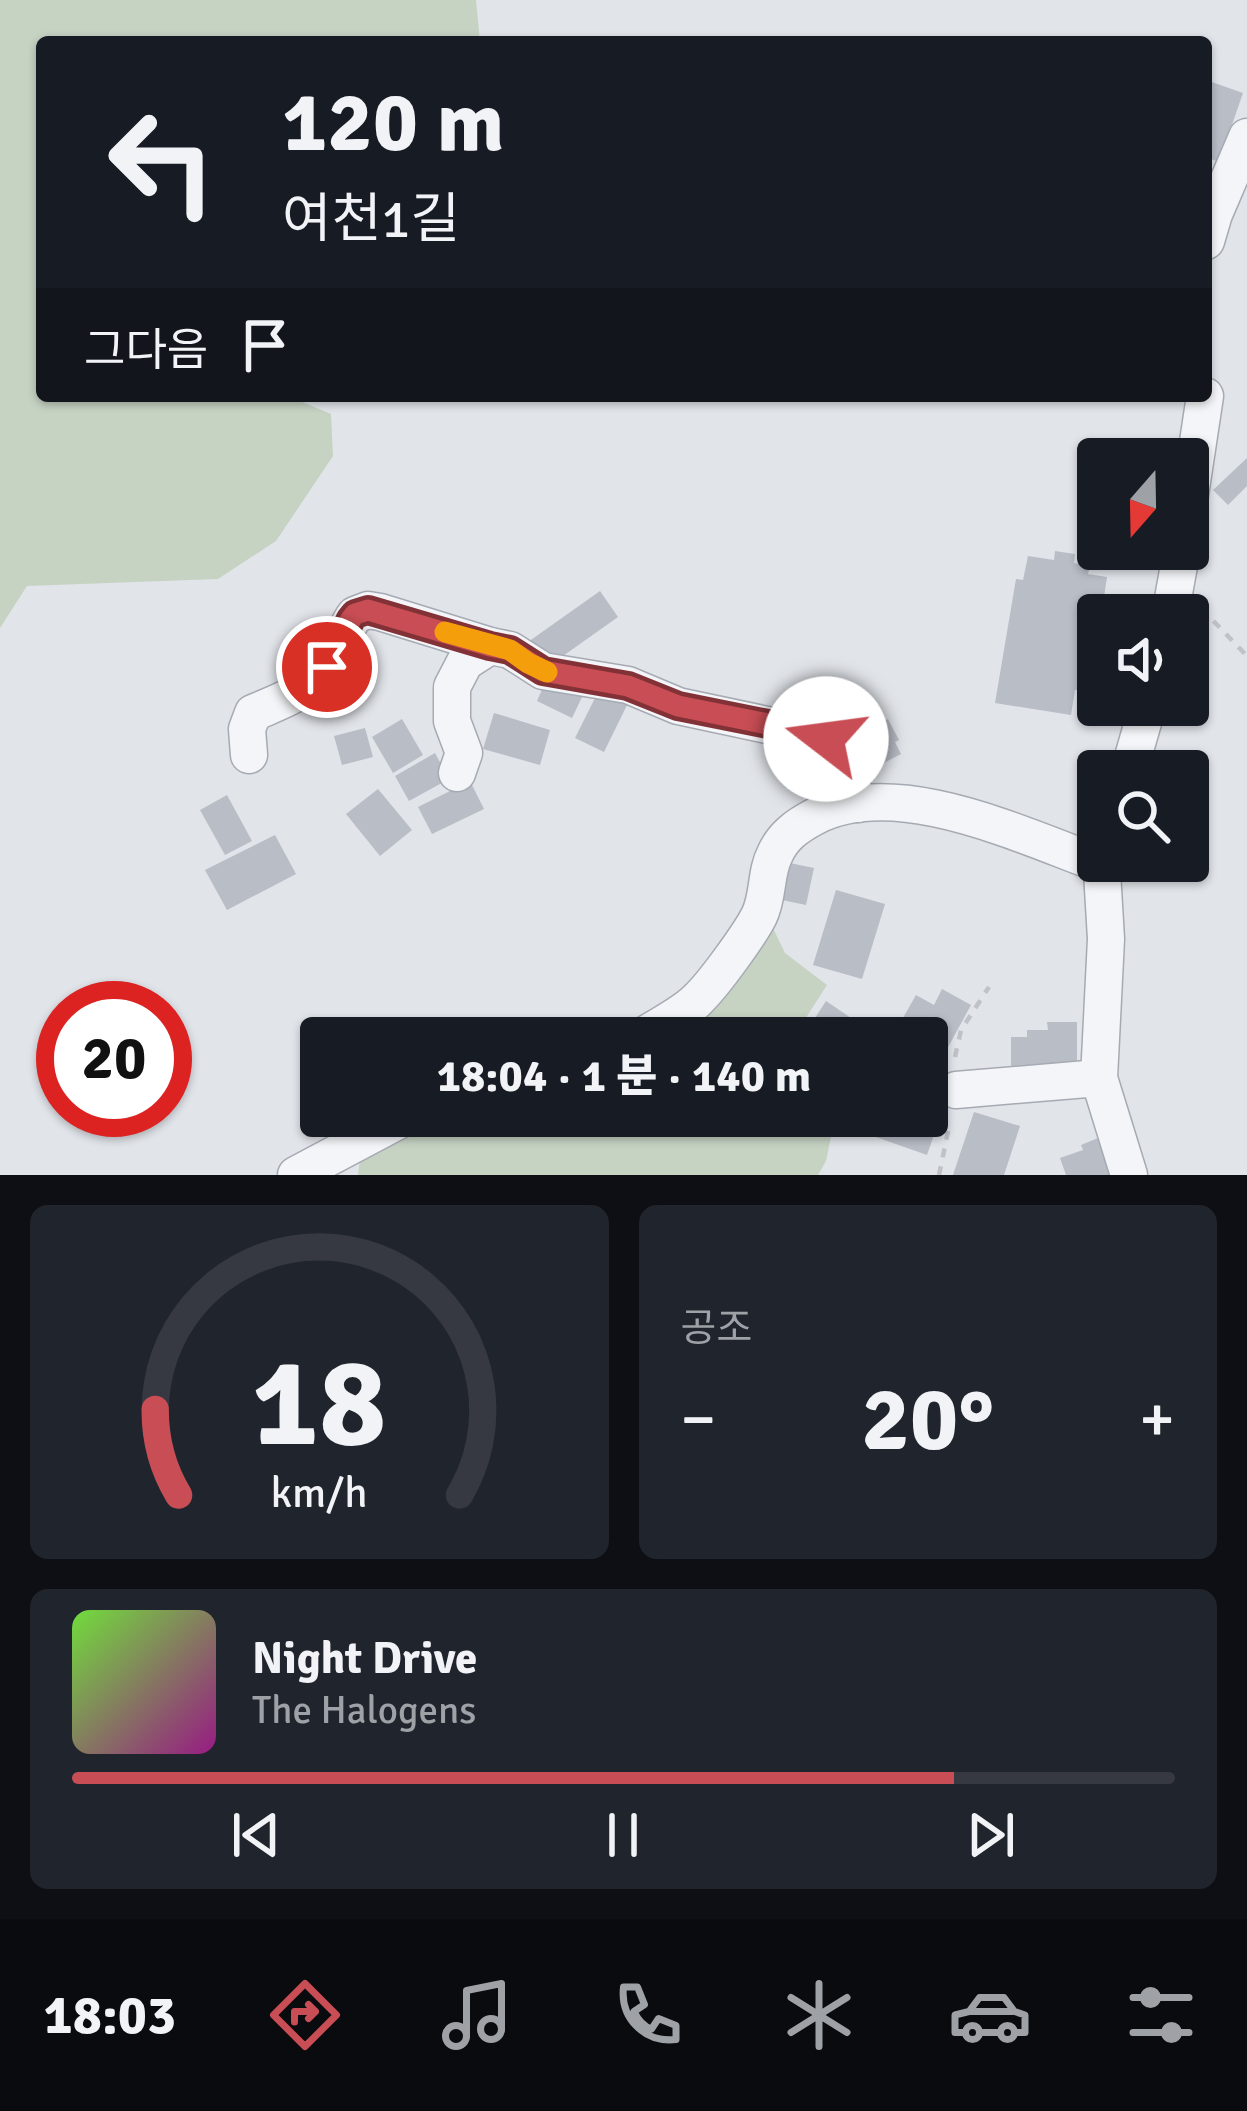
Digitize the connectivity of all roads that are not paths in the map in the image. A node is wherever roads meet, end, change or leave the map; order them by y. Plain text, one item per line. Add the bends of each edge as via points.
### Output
1 (1247, 137) edge
2 (1212, 221) edge
3 (1204, 402) edge
4 (1199, 438) edge
5 (490, 646) junction
6 (249, 755) dead end
7 (457, 772) dead end
8 (859, 803) junction
9 (1077, 854) edge
10 (1104, 882) edge
11 (672, 1017) edge
12 (1099, 1078) junction
13 (956, 1090) dead end
14 (367, 1137) edge
15 (296, 1175) edge
16 (1129, 1175) edge

1 - 2 street
3 - 4 street
5 - 6 street via 380,612 355,614 311,684 253,713
5 - 7 street via 465,662 452,687 452,721 464,753
5 - 8 street via 543,671 819,736 841,755
8 - 9 street via 953,812
8 - 11 street via 789,833 771,863 758,918 699,999
10 - 12 street
12 - 13 street
12 - 16 street
14 - 15 street

